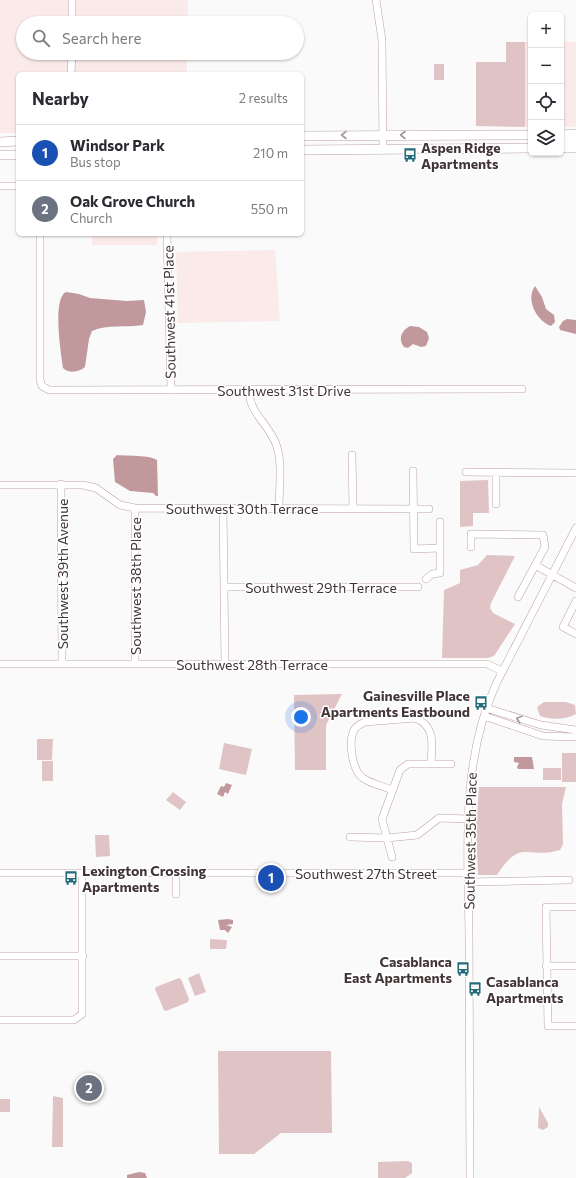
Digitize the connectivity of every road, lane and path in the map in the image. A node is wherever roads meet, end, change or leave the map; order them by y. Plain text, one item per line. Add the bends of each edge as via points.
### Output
1 (72, 0) edge
2 (376, 0) edge
3 (72, 16) edge
4 (72, 60) edge
5 (71, 72) edge
6 (564, 134) edge
7 (576, 134) edge
8 (383, 135) junction
9 (528, 135) edge
10 (304, 136) edge
11 (576, 138) edge
12 (16, 141) edge
13 (0, 142) edge
14 (564, 144) edge
15 (528, 148) edge
16 (564, 148) edge
17 (576, 148) edge
18 (383, 149) junction
19 (304, 150) edge
20 (0, 155) edge
21 (16, 155) edge
22 (0, 186) edge
23 (16, 186) edge
24 (40, 236) edge
25 (167, 236) edge
26 (522, 389) dead end
27 (171, 390) junction
28 (249, 390) junction
29 (352, 455) dead end
30 (413, 471) dead end
31 (466, 472) dead end
32 (496, 473) junction
33 (576, 473) edge
34 (61, 484) junction
35 (0, 485) edge
36 (496, 504) dead end
37 (135, 508) junction
38 (223, 508) junction
39 (279, 508) junction
40 (353, 509) junction
41 (413, 509) junction
42 (429, 509) dead end
43 (440, 522) dead end
44 (576, 528) edge
45 (471, 547) dead end
46 (440, 548) junction
47 (535, 565) junction
48 (552, 574) junction
49 (426, 579) dead end
50 (224, 587) junction
51 (418, 587) dead end
52 (576, 588) edge
53 (518, 597) dead end
54 (576, 601) edge
55 (576, 634) edge
56 (62, 663) junction
57 (225, 663) junction
58 (0, 664) edge
59 (134, 664) junction
60 (502, 671) junction
61 (486, 708) junction
62 (484, 716) junction
63 (552, 729) junction
64 (576, 730) edge
65 (532, 732) junction
66 (576, 734) edge
67 (576, 737) edge
68 (431, 763) junction
69 (451, 764) dead end
70 (392, 790) junction
71 (468, 819) junction
72 (350, 837) dead end
73 (387, 838) junction
74 (392, 857) dead end
75 (0, 873) edge
76 (82, 873) junction
77 (176, 873) junction
78 (468, 873) junction
79 (569, 880) dead end
80 (468, 882) junction
81 (176, 894) dead end
82 (576, 907) edge
83 (0, 956) edge
84 (83, 956) junction
85 (546, 966) junction
86 (576, 966) edge
87 (0, 1020) edge
88 (576, 1026) edge
89 (470, 1178) edge

1 - 3 street
2 - 8 street via 382,40
4 - 5 street
6 - 7 main road
9 -> 8 main road
8 -> 10 main road
8 - 18 street
11 - 14 main road
12 - 13 main road
15 - 18 main road
16 - 17 main road
18 - 19 main road
20 - 21 main road
22 - 23 street
24 - 27 street, Southwest 31st Drive via 40,380 46,389
25 - 27 street, Southwest 41st Place
26 - 28 street, Southwest 31st Drive
27 - 28 street, Southwest 31st Drive
28 - 39 street via 250,404 271,432 277,446
29 - 40 street
30 - 41 street
31 - 32 street
32 - 33 street
32 - 36 street
34 - 35 street, Southwest 30th Terrace
34 - 37 street, Southwest 30th Terrace via 96,488 120,505
34 - 56 street, Southwest 39th Avenue
37 - 38 street, Southwest 30th Terrace
37 - 59 street, Southwest 38th Place
38 - 39 street, Southwest 30th Terrace
38 - 50 street
39 - 40 street, Southwest 30th Terrace
40 - 41 street, Southwest 30th Terrace
41 - 42 street, Southwest 30th Terrace
41 - 46 street via 414,549
43 - 46 street
44 - 48 street, Southwest 35th Place
45 - 47 street via 471,534 543,535 545,547
46 - 49 street via 440,573 432,574
47 - 48 street
47 - 53 street
48 - 52 street
48 - 60 street, Southwest 35th Place
50 - 51 street, Southwest 29th Terrace
50 - 57 street
54 - 55 street via 563,627
56 - 58 street, Southwest 28th Terrace
56 - 59 street, Southwest 28th Terrace
57 - 59 street, Southwest 28th Terrace
57 - 60 street, Southwest 28th Terrace via 487,664
60 - 61 street, Southwest 35th Place
61 - 62 street, Southwest 35th Place
63 -> 61 street
62 - 65 street
62 - 71 street, Southwest 35th Place via 473,754
63 - 64 street
63 - 65 street
63 - 66 street
65 - 67 street via 544,736
68 - 69 street
68 - 70 street via 408,764 400,770
68 - 70 street via 432,739 428,726 422,720 415,718 365,722 358,726 353,731 352,740 353,763 357,772 362,778
70 - 73 street via 382,819
71 - 73 street via 439,818 418,835
71 - 78 street, Southwest 35th Place
72 - 73 street
73 - 74 street
75 - 76 street, Southwest 27th Street
76 - 77 street, Southwest 27th Street
76 - 84 street
77 - 78 street, Southwest 27th Street
77 - 81 street
78 - 80 street, Southwest 35th Place
79 - 80 street
80 - 89 street, Southwest 35th Place
82 - 85 street via 546,907
83 - 84 street
84 - 87 street via 81,1016 74,1020
85 - 86 street
85 - 88 street via 548,1026

